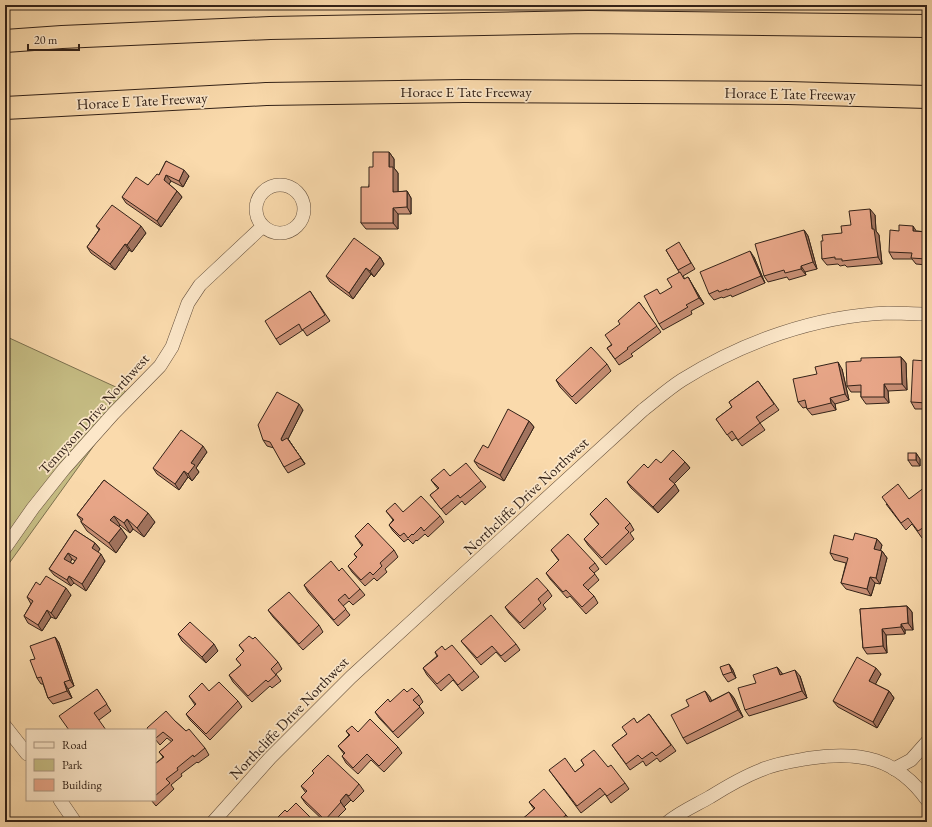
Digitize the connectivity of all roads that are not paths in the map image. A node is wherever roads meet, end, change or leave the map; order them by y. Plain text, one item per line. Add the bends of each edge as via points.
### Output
1 (927, 26) edge
2 (5, 41) edge
3 (927, 97) edge
4 (5, 108) edge
5 (262, 227) dead end
6 (927, 314) edge
7 (5, 548) edge
8 (5, 726) edge
9 (927, 742) edge
10 (26, 753) edge
11 (894, 769) junction
12 (927, 800) edge
13 (61, 801) edge
14 (75, 822) edge
15 (213, 822) edge
16 (668, 822) edge

1 - 2 highway via 588,22 270,28
3 - 4 highway, Horace E Tate Freeway via 788,93 464,91 266,94
5 - 7 street, Tennyson Drive Northwest via 200,285 188,303 172,347 160,366 112,414 64,469
6 - 15 street, Northcliffe Drive Northwest via 880,314 805,326 766,338 728,354 681,381 643,410 351,677 270,758
8 - 10 street
9 - 11 street via 912,760
11 - 12 street via 919,789
11 - 16 street via 870,758 852,756 785,762 740,780
13 - 14 street

